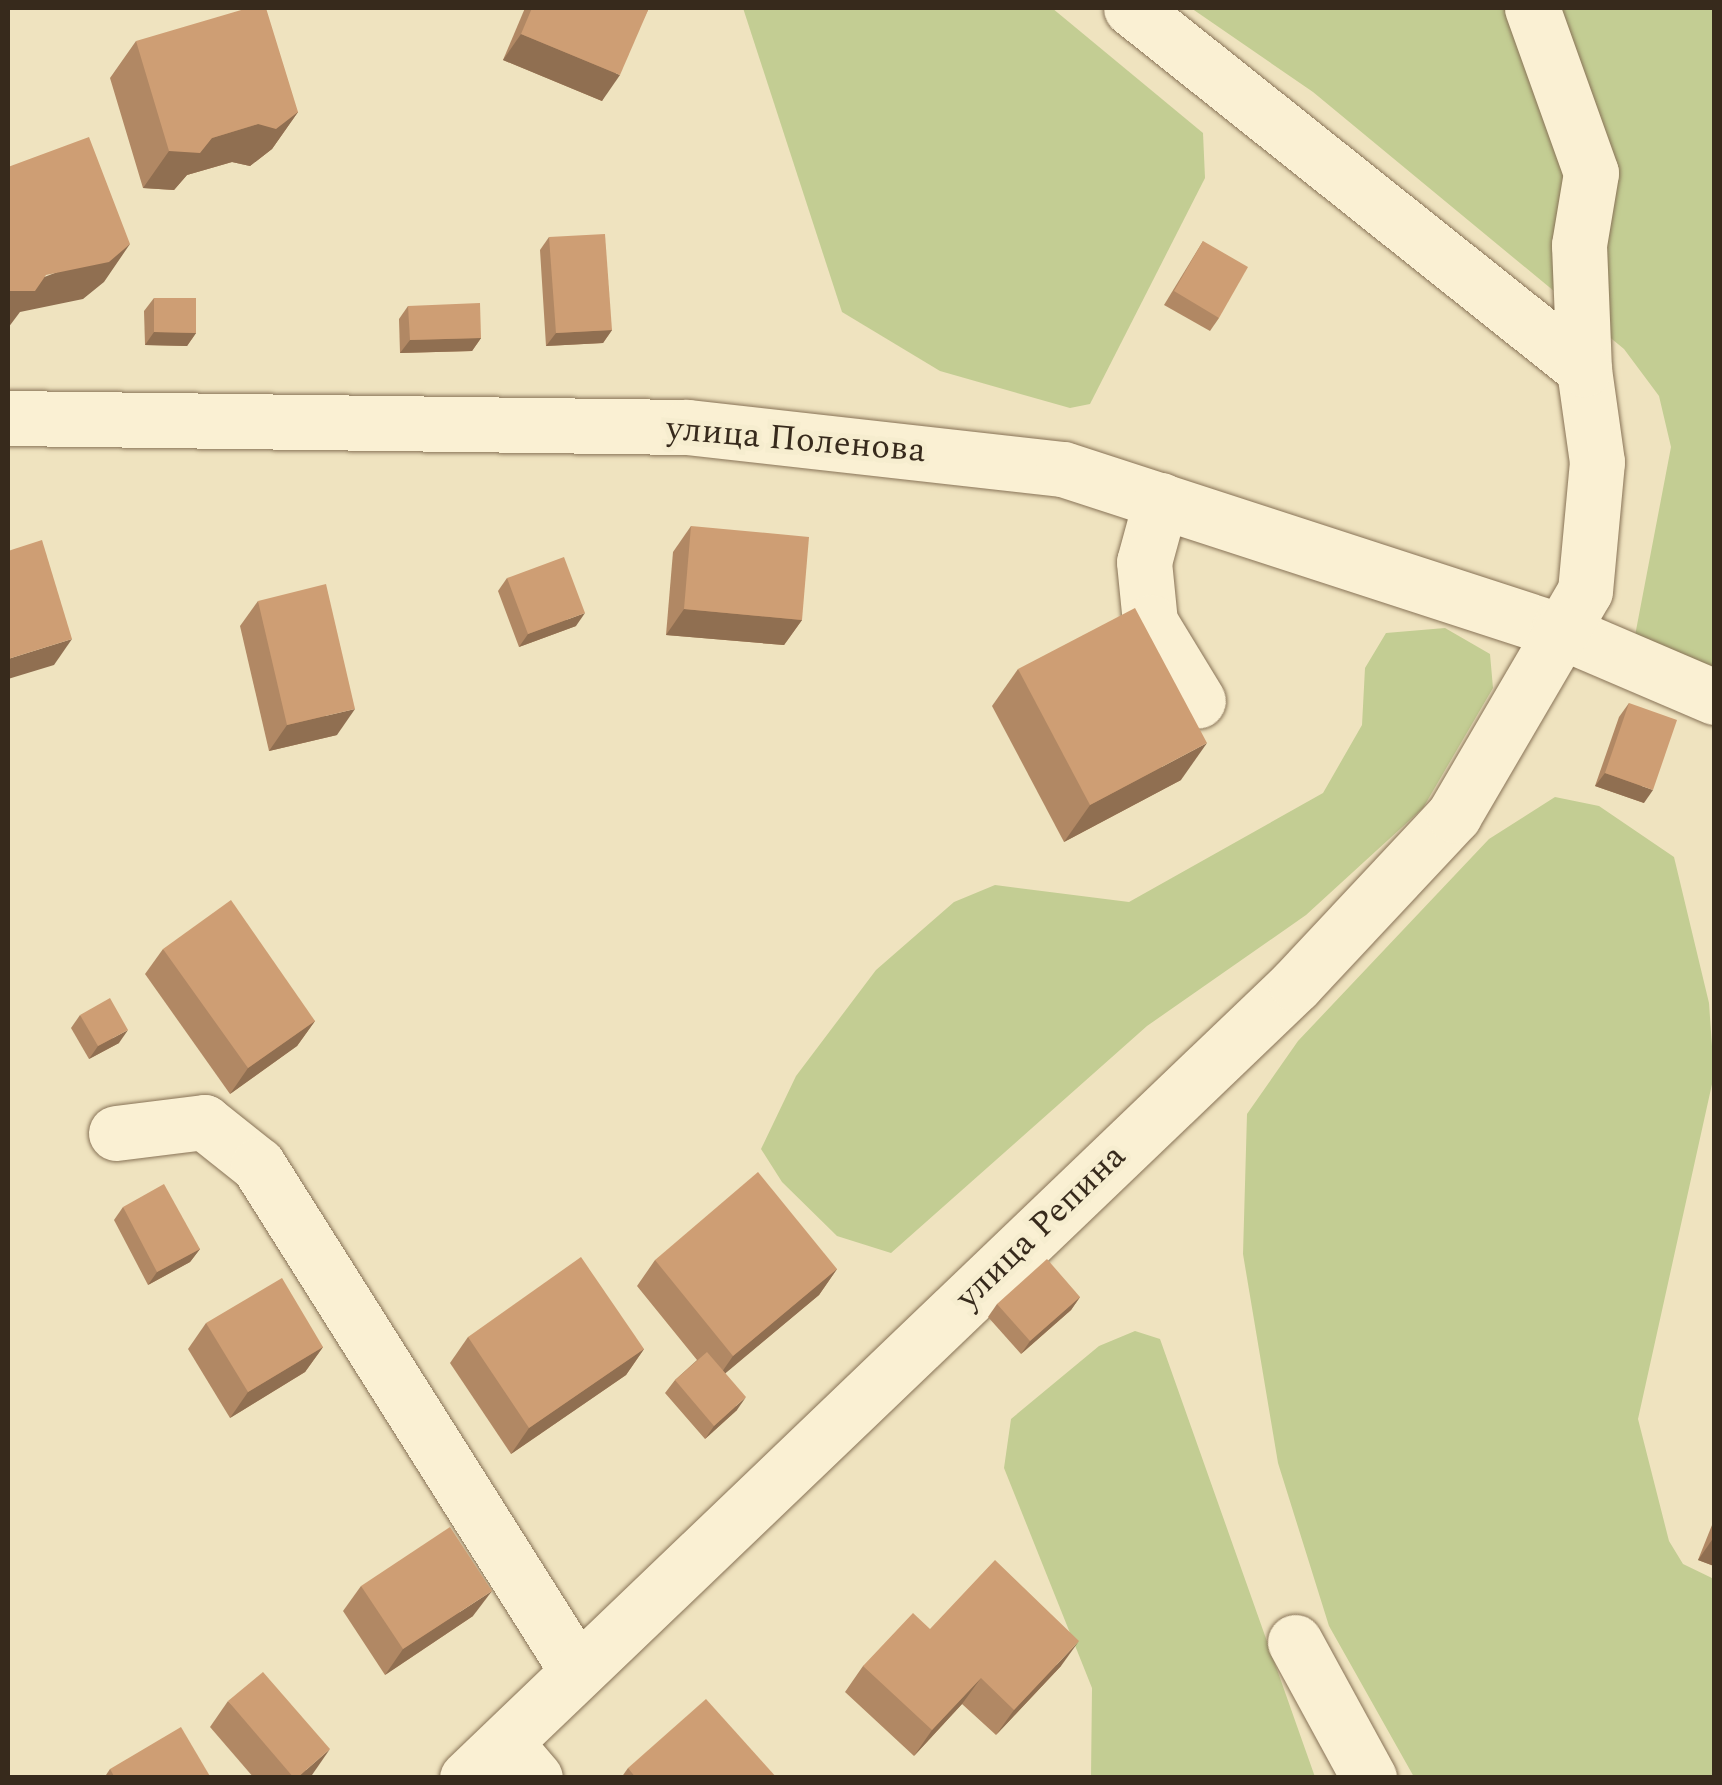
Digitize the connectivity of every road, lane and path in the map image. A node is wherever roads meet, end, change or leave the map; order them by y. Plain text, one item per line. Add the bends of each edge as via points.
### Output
1 (1131, 8) edge
2 (1532, 8) edge
3 (1584, 369) junction
4 (8, 418) edge
5 (1162, 500) junction
6 (1558, 630) junction
7 (1714, 697) edge
8 (1198, 701) dead end
9 (116, 1132) dead end
10 (1295, 1642) dead end
11 (577, 1671) junction
12 (502, 1766) edge
13 (1369, 1778) edge

1 - 3 street
2 - 3 street, улица Репина via 1591,173 1579,244
3 - 6 street, улица Репина via 1596,519 1585,591
4 - 5 street, улица Поленова via 688,427 1062,468
5 - 6 street, улица Поленова
5 - 8 street via 1144,562 1150,622
6 - 7 street, улица Поленова
6 - 11 street, улица Репина via 1454,815 1309,970
9 - 11 street via 204,1122 258,1164
10 - 13 street
11 - 12 street, улица Репина

